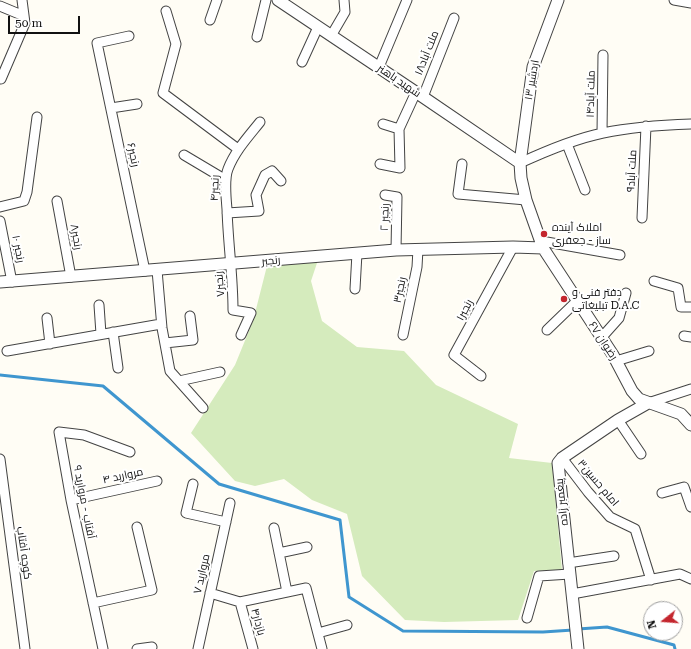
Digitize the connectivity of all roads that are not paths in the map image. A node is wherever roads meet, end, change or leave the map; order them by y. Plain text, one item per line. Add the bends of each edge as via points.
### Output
1 (22, 0) edge
2 (216, 0) edge
3 (266, 0) edge
4 (278, 0) edge
5 (344, 0) edge
6 (407, 0) edge
7 (558, 0) edge
8 (674, 0) edge
9 (691, 3) edge
10 (0, 6) edge
11 (166, 10) dead end
12 (24, 16) junction
13 (454, 18) dead end
14 (210, 20) dead end
15 (318, 27) junction
16 (129, 36) dead end
17 (331, 36) junction
18 (257, 37) dead end
19 (603, 56) dead end
20 (302, 62) dead end
21 (379, 68) junction
22 (1, 79) edge
23 (419, 94) junction
24 (137, 104) dead end
25 (111, 108) junction
26 (38, 116) dead end
27 (260, 122) dead end
28 (383, 124) dead end
29 (691, 124) edge
30 (646, 126) junction
31 (399, 129) junction
32 (602, 133) junction
33 (567, 144) junction
34 (238, 149) junction
35 (184, 155) dead end
36 (520, 163) junction
37 (380, 164) dead end
38 (462, 164) dead end
39 (226, 180) junction
40 (281, 181) dead end
41 (585, 190) dead end
42 (385, 195) dead end
43 (526, 200) junction
44 (57, 201) dead end
45 (0, 206) edge
46 (227, 213) junction
47 (642, 218) dead end
48 (0, 221) edge
49 (542, 245) junction
50 (513, 247) junction
51 (418, 249) junction
52 (396, 250) junction
53 (357, 253) junction
54 (620, 255) dead end
55 (230, 265) junction
56 (157, 270) junction
57 (145, 271) junction
58 (71, 277) junction
59 (654, 281) dead end
60 (0, 282) edge
61 (12, 282) junction
62 (356, 289) dead end
63 (626, 293) dead end
64 (577, 301) junction
65 (99, 305) dead end
66 (691, 307) edge
67 (190, 316) dead end
68 (47, 318) dead end
69 (161, 324) junction
70 (546, 330) dead end
71 (113, 332) junction
72 (101, 334) junction
73 (242, 334) dead end
74 (403, 334) dead end
75 (602, 337) junction
76 (165, 343) junction
77 (50, 344) junction
78 (7, 351) dead end
79 (649, 351) dead end
80 (616, 361) junction
81 (118, 368) dead end
82 (220, 372) dead end
83 (481, 376) dead end
84 (179, 381) junction
85 (691, 389) edge
86 (648, 403) junction
87 (203, 408) dead end
88 (618, 420) junction
89 (690, 422) edge
90 (130, 452) dead end
91 (641, 454) dead end
92 (562, 458) junction
93 (0, 460) edge
94 (156, 481) dead end
95 (193, 484) dead end
96 (662, 493) dead end
97 (689, 495) edge
98 (71, 500) junction
99 (230, 503) dead end
100 (691, 507) edge
101 (226, 522) junction
102 (137, 527) dead end
103 (274, 528) dead end
104 (307, 547) dead end
105 (279, 553) junction
106 (614, 556) dead end
107 (569, 568) junction
108 (691, 579) edge
109 (651, 580) junction
110 (287, 592) junction
111 (210, 593) junction
112 (572, 594) junction
113 (240, 602) junction
114 (93, 603) junction
115 (527, 618) dead end
116 (347, 625) dead end
117 (318, 633) junction
118 (152, 647) dead end
119 (25, 649) edge
120 (103, 649) edge
121 (137, 649) edge
122 (198, 649) edge
123 (253, 649) edge
124 (322, 649) edge
125 (578, 649) edge

1 - 12 street
2 - 14 street
3 - 18 street
4 - 15 street, شهید باهنر
5 - 17 street via 345,12
6 - 21 street
7 - 36 street, اردشیر ۱۳ via 533,68
8 - 9 street
10 - 12 street
11 - 34 street via 176,44 163,93
12 - 22 street via 25,23
13 - 23 street, ملت آباد۱۸
15 - 17 street, شهید باهنر
15 - 20 street
16 - 25 street, رنجبر۶ via 97,43
17 - 21 street, شهید باهنر
19 - 32 street, ملت آباد۱۴
21 - 23 street, شهید باهنر
23 - 31 street, ملت آباد۱۸
23 - 36 street, شهید باهنر
24 - 25 street
25 - 57 street, رنجبر۶
26 - 45 street via 24,201
27 - 34 street, رنجبر۴
28 - 31 street
29 - 30 street
30 - 32 street
30 - 47 street, ملت آباد۹
31 - 37 street via 400,168
32 - 33 street
33 - 36 street
33 - 41 street
34 - 39 street, رنجبر۴ via 227,171
35 - 39 street
36 - 43 street, رضوان ۶۷
38 - 43 street via 458,194
39 - 46 street, رنجبر۴
40 - 46 street via 272,171 265,175 256,195 259,211
42 - 52 street, رنجبر ۲ via 397,197
43 - 49 street, رضوان ۶۷
44 - 58 street, رنجبر۸
46 - 55 street, رنجبر۴
48 - 61 street, رنجبر ۱۰
49 - 50 street, رنجبر
49 - 54 street
49 - 64 street, رضوان ۶۷
50 - 51 street, رنجبر
50 - 83 street, رنجبر۱ via 454,355
51 - 52 street, رنجبر
51 - 74 street, رنجبر۳ via 417,267
52 - 53 street, رنجبر
53 - 55 street, رنجبر
53 - 62 street
55 - 56 street, رنجبر
55 - 73 street, رنجبر۷ via 233,310 251,313
56 - 57 street, رنجبر
56 - 69 street
57 - 58 street, رنجبر
58 - 61 street, رنجبر
59 - 66 street via 678,288 681,307
60 - 61 street, رنجبر
63 - 75 street via 618,318
64 - 70 street
64 - 75 street, رضوان ۶۷
65 - 72 street
67 - 76 street via 193,340
68 - 77 street
69 - 71 street
69 - 76 street
71 - 72 street
71 - 81 street
72 - 77 street
75 - 80 street, رضوان ۶۷
76 - 84 street via 170,371
77 - 78 street
79 - 80 street
80 - 86 street, رضوان ۶۷ via 632,391 639,399
82 - 84 street
84 - 87 street
85 - 86 street
86 - 88 street
86 - 89 street via 672,410
88 - 91 street
88 - 92 street
90 - 98 street, آفتاب - مروارید ۹ via 84,435 59,432
92 - 107 street, پیغمبر زاده via 558,463 558,470
92 - 109 street, امام حسین۳ via 610,517 635,529
93 - 119 street, کوچه آفتاب
94 - 98 street, مروارید ۴
95 - 101 street via 186,513
96 - 97 street via 684,487
97 - 100 street
98 - 114 street, آفتاب - مروارید ۹
99 - 101 street, مروارید ۷
101 - 111 street, مروارید ۷
102 - 114 street via 152,590
103 - 105 street
104 - 105 street
105 - 110 street
106 - 107 street
107 - 112 street, پیغمبر زاده
107 - 115 street via 539,576
108 - 109 street via 680,574
109 - 112 street
110 - 113 street
110 - 117 street via 306,588
111 - 113 street
111 - 122 street, مروارید ۷
112 - 125 street, پیغمبر زاده
113 - 123 street, بازدار۴
114 - 120 street, آفتاب - مروارید ۹
116 - 117 street
117 - 124 street
118 - 121 street

